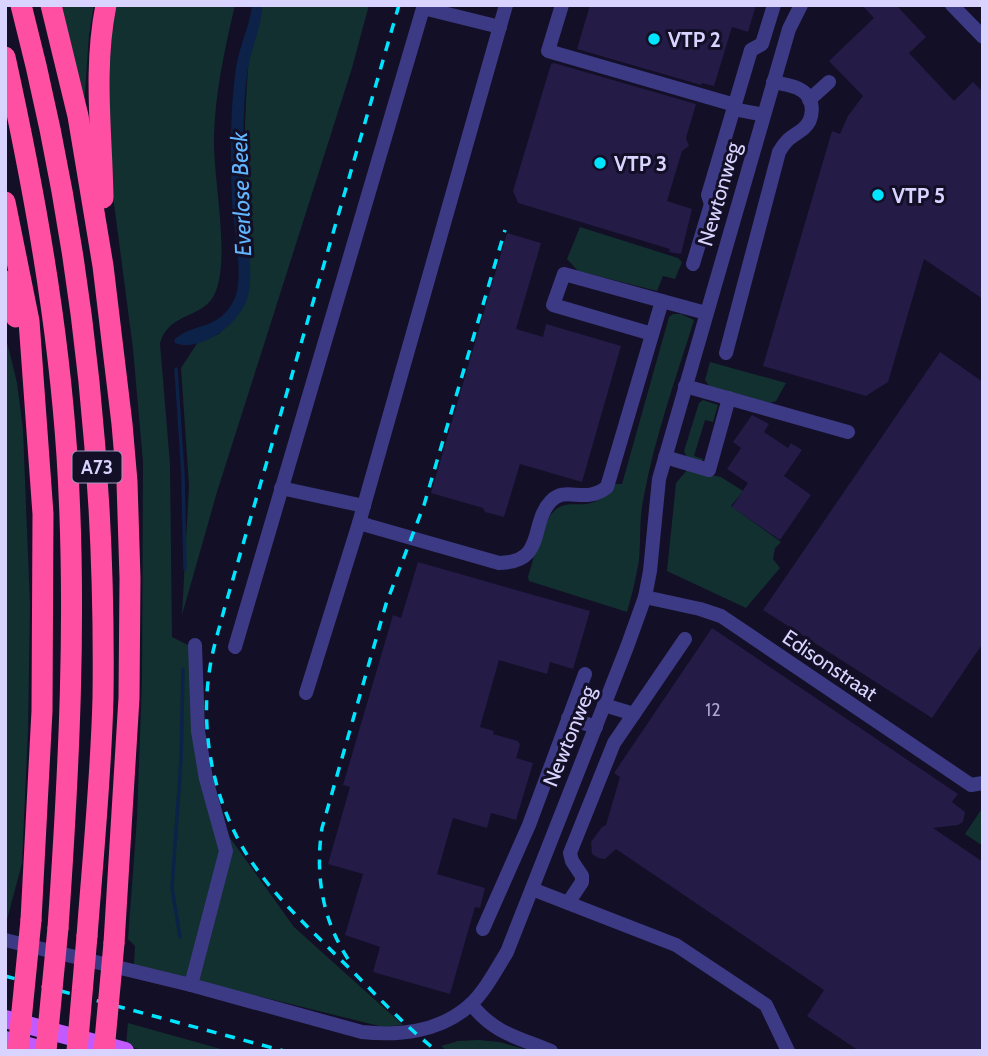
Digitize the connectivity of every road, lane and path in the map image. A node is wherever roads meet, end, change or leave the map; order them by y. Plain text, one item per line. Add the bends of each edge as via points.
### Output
1 (21, 5) edge
2 (51, 5) edge
3 (106, 5) edge
4 (506, 5) edge
5 (562, 5) edge
6 (774, 5) edge
7 (801, 5) edge
8 (953, 5) edge
9 (423, 7) edge
10 (499, 27) junction
11 (980, 29) edge
12 (5, 57) edge
13 (774, 82) junction
14 (829, 82) dead end
15 (809, 100) junction
16 (734, 107) junction
17 (764, 115) junction
18 (5, 202) edge
19 (711, 204) junction
20 (736, 211) junction
21 (693, 264) dead end
22 (103, 266) junction
23 (5, 281) edge
24 (662, 301) junction
25 (706, 313) junction
26 (652, 334) junction
27 (726, 353) dead end
28 (685, 386) junction
29 (729, 398) junction
30 (37, 415) junction
31 (848, 432) dead end
32 (665, 457) junction
33 (281, 488) junction
34 (364, 506) junction
35 (359, 523) junction
36 (645, 597) junction
37 (685, 639) dead end
38 (195, 645) dead end
39 (234, 647) dead end
40 (585, 674) dead end
41 (306, 693) dead end
42 (604, 705) junction
43 (634, 714) junction
44 (568, 718) junction
45 (596, 727) junction
46 (983, 783) edge
47 (532, 889) junction
48 (568, 903) junction
49 (483, 929) dead end
50 (5, 940) edge
51 (191, 985) junction
52 (471, 1004) junction
53 (5, 1019) edge
54 (5, 1040) edge
55 (18, 1051) edge
56 (46, 1051) edge
57 (76, 1051) edge
58 (104, 1051) edge
59 (125, 1051) edge
60 (551, 1051) edge
61 (788, 1051) edge

1 - 57 highway, A73, bridge via 72,252 100,497 103,701
2 - 22 highway, A73 via 78,116
3 - 22 highway, A73 via 98,105
4 - 10 street
5 - 16 street via 548,51
6 - 16 street via 762,44 751,50
7 - 13 street, Newtonweg
8 - 11 street
9 - 10 street
9 - 33 street
10 - 34 street
12 - 56 highway, A73, bridge via 45,259 61,389 71,550 72,705
13 - 15 street via 800,89
13 - 17 street, Newtonweg
14 - 15 street
15 - 27 street via 811,119 779,152
16 - 17 street
16 - 19 street via 708,195
17 - 20 street, Newtonweg
18 - 30 highway via 29,321
19 - 20 street
19 - 21 street
20 - 25 street, Newtonweg
22 - 58 highway, A73, bridge via 122,424 130,578 129,698
23 - 30 highway
24 - 25 street
24 - 26 street
24 - 26 street via 564,274 553,305
25 - 28 street, Newtonweg
26 - 35 street via 607,487 590,496 562,494 554,498 547,505 534,544 519,560 499,564
28 - 29 street
28 - 32 street, Newtonweg
29 - 31 street
29 - 32 street via 709,470
30 - 55 highway, bridge via 43,514 42,711 31,920
32 - 36 street, Newtonweg
33 - 34 street
33 - 39 street
34 - 35 street
35 - 41 street
36 - 42 street, Newtonweg
36 - 46 street, Edisonstraat via 721,616 971,785
37 - 43 street
38 - 51 street via 198,731 226,851
40 - 44 street
42 - 43 street
42 - 45 street, Newtonweg
43 - 48 street via 614,743 570,853 582,883
44 - 45 street
44 - 49 street via 529,825
45 - 47 street, Newtonweg
47 - 48 street
47 - 52 street, Newtonweg via 507,952
48 - 61 street via 676,944 766,1005
50 - 51 street, Newtonweg
51 - 52 street, Newtonweg via 362,1032 391,1035 438,1023
52 - 60 street via 496,1029
53 - 59 main road
54 - 56 main road

